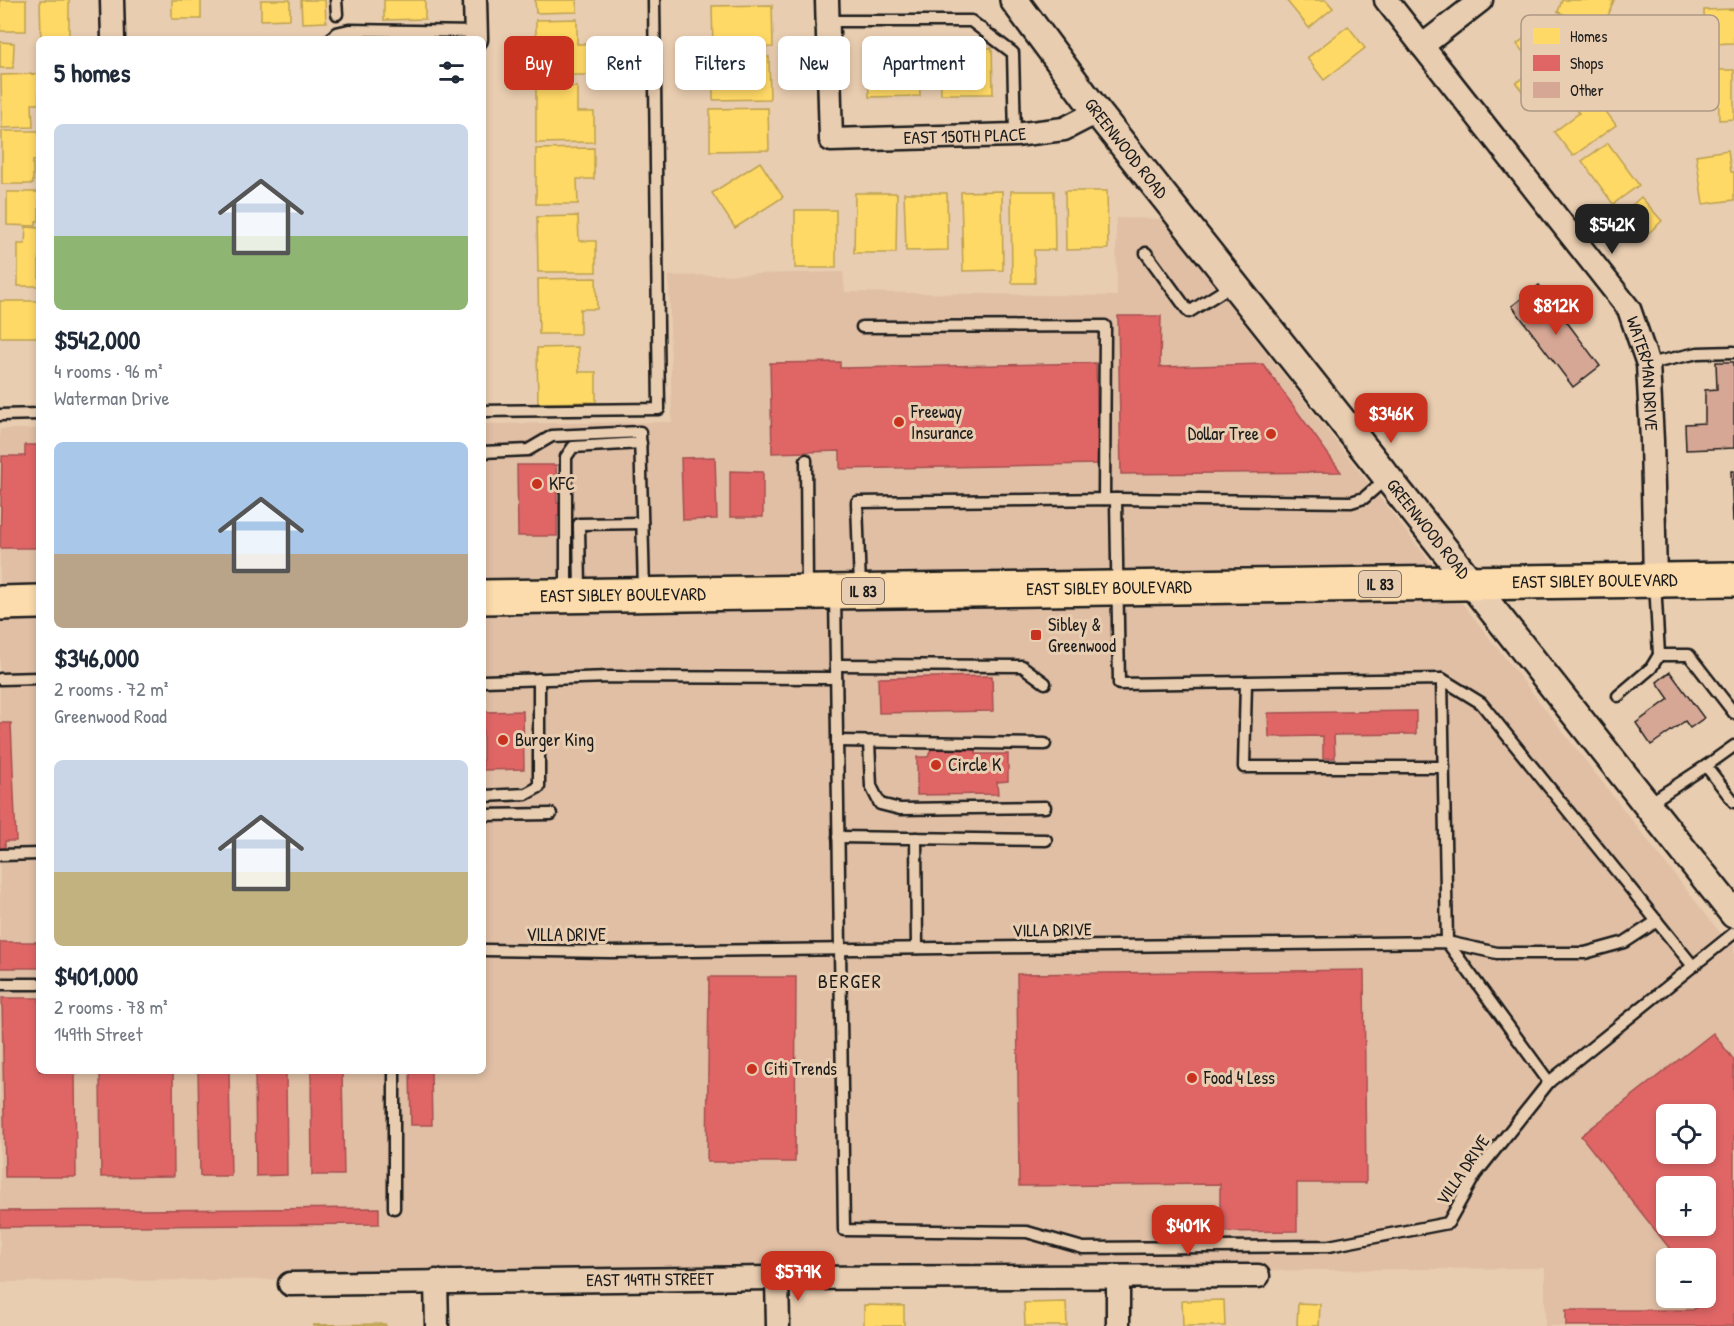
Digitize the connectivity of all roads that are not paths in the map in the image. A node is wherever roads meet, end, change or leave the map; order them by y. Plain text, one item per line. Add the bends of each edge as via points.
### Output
1 (112, 0) edge
2 (336, 0) edge
3 (475, 0) edge
4 (654, 0) edge
5 (1014, 0) edge
6 (1386, 0) edge
7 (1480, 0) edge
8 (827, 11) edge
9 (337, 14) dead end
10 (476, 35) edge
11 (113, 36) edge
12 (334, 36) edge
13 (1422, 46) junction
14 (1097, 112) junction
15 (1015, 135) junction
16 (1146, 253) dead end
17 (1234, 284) junction
18 (862, 327) dead end
19 (1734, 352) edge
20 (1648, 364) junction
21 (486, 411) edge
22 (0, 414) edge
23 (36, 414) edge
24 (641, 443) junction
25 (486, 452) edge
26 (806, 460) dead end
27 (1388, 477) junction
28 (1104, 499) junction
29 (1116, 499) junction
30 (642, 522) junction
31 (1734, 579) edge
32 (1655, 580) junction
33 (1473, 582) junction
34 (1117, 587) junction
35 (834, 592) junction
36 (644, 594) junction
37 (573, 596) junction
38 (486, 597) edge
39 (36, 602) edge
40 (0, 603) edge
41 (1659, 655) junction
42 (836, 665) junction
43 (36, 678) edge
44 (836, 678) junction
45 (0, 679) edge
46 (539, 679) junction
47 (1442, 679) junction
48 (486, 681) edge
49 (1045, 682) dead end
50 (1246, 682) junction
51 (1618, 696) dead end
52 (1734, 713) edge
53 (837, 741) junction
54 (869, 742) junction
55 (1045, 744) dead end
56 (1734, 746) edge
57 (1706, 766) junction
58 (1444, 767) junction
59 (486, 796) edge
60 (1734, 802) edge
61 (1648, 804) junction
62 (1045, 807) dead end
63 (486, 814) edge
64 (551, 814) dead end
65 (838, 837) junction
66 (916, 838) junction
67 (1046, 840) dead end
68 (36, 854) edge
69 (0, 855) edge
70 (1734, 914) edge
71 (1657, 921) junction
72 (1734, 933) edge
73 (1447, 942) junction
74 (917, 948) junction
75 (839, 949) junction
76 (486, 950) edge
77 (1693, 966) junction
78 (0, 984) edge
79 (36, 984) edge
80 (394, 1074) edge
81 (1549, 1082) junction
82 (394, 1208) dead end
83 (1258, 1276) dead end
84 (1118, 1277) junction
85 (777, 1278) junction
86 (436, 1281) junction
87 (290, 1284) dead end
88 (437, 1326) edge
89 (778, 1326) edge
90 (1119, 1326) edge

1 - 11 street
2 - 9 lane
3 - 10 street
4 - 21 lane via 659,409
5 - 14 street, GREENWOOD ROAD
6 - 13 street, WATERMAN DRIVE
7 - 13 street
8 - 15 lane via 971,21 1012,53
8 - 15 street, EAST 150TH PLACE via 831,140
10 - 12 lane via 349,30
13 - 20 street, WATERMAN DRIVE via 1629,309
14 - 15 street, EAST 150TH PLACE via 1064,129
14 - 17 street, GREENWOOD ROAD
16 - 17 lane via 1189,312
17 - 27 street, GREENWOOD ROAD
18 - 28 lane via 1105,326
19 - 20 lane via 1698,353
20 - 32 street, WATERMAN DRIVE
22 - 23 lane
24 - 25 lane via 640,432 552,436 528,450
24 - 30 lane
24 - 37 lane via 573,447 566,458
26 - 35 lane
27 - 29 lane via 1364,498 1351,502
27 - 33 street, GREENWOOD ROAD
28 - 29 lane
28 - 35 lane via 857,502
29 - 34 lane
30 - 36 lane
30 - 37 lane via 579,524
31 - 32 main road, EAST SIBLEY BOULEVARD / IL 83
32 - 33 main road, EAST SIBLEY BOULEVARD / IL 83
32 - 41 lane
33 - 34 main road, EAST SIBLEY BOULEVARD / IL 83
33 - 61 street, GREENWOOD ROAD
34 - 35 main road, EAST SIBLEY BOULEVARD / IL 83
34 - 50 lane via 1119,684
35 - 36 main road, EAST SIBLEY BOULEVARD / IL 83
35 - 42 lane
36 - 37 main road, EAST SIBLEY BOULEVARD / IL 83
37 - 38 main road, EAST SIBLEY BOULEVARD / IL 83
39 - 40 main road
41 - 51 lane via 1651,668
41 - 52 lane via 1689,655
42 - 44 lane
42 - 49 lane via 1022,666
43 - 45 lane
44 - 46 lane
44 - 53 lane
46 - 48 lane
46 - 59 lane via 539,787 526,794
47 - 50 lane
47 - 58 lane
47 - 71 lane via 1481,703
50 - 58 lane via 1244,767
53 - 54 lane
53 - 65 lane
54 - 55 lane
54 - 62 lane via 871,786 880,804 900,809
56 - 57 lane
57 - 60 lane
57 - 61 lane
58 - 73 lane
61 - 70 street, GREENWOOD ROAD
63 - 64 lane
65 - 66 lane
65 - 75 lane
66 - 67 lane
66 - 74 lane
68 - 69 lane
71 - 73 lane, VILLA DRIVE via 1624,942 1585,952 1497,953
71 - 77 lane
72 - 77 lane, VILLA DRIVE
73 - 74 lane, VILLA DRIVE
73 - 81 lane
74 - 75 lane, VILLA DRIVE
75 - 76 lane, VILLA DRIVE
75 - 81 lane, VILLA DRIVE via 844,1230 1028,1232 1083,1248 1329,1246 1448,1223 1475,1175
77 - 81 lane, VILLA DRIVE
78 - 79 lane
80 - 82 lane
83 - 84 street, EAST 149TH STREET
84 - 85 street, EAST 149TH STREET
84 - 90 street
85 - 86 street, EAST 149TH STREET
85 - 89 street
86 - 87 street, EAST 149TH STREET
86 - 88 street

